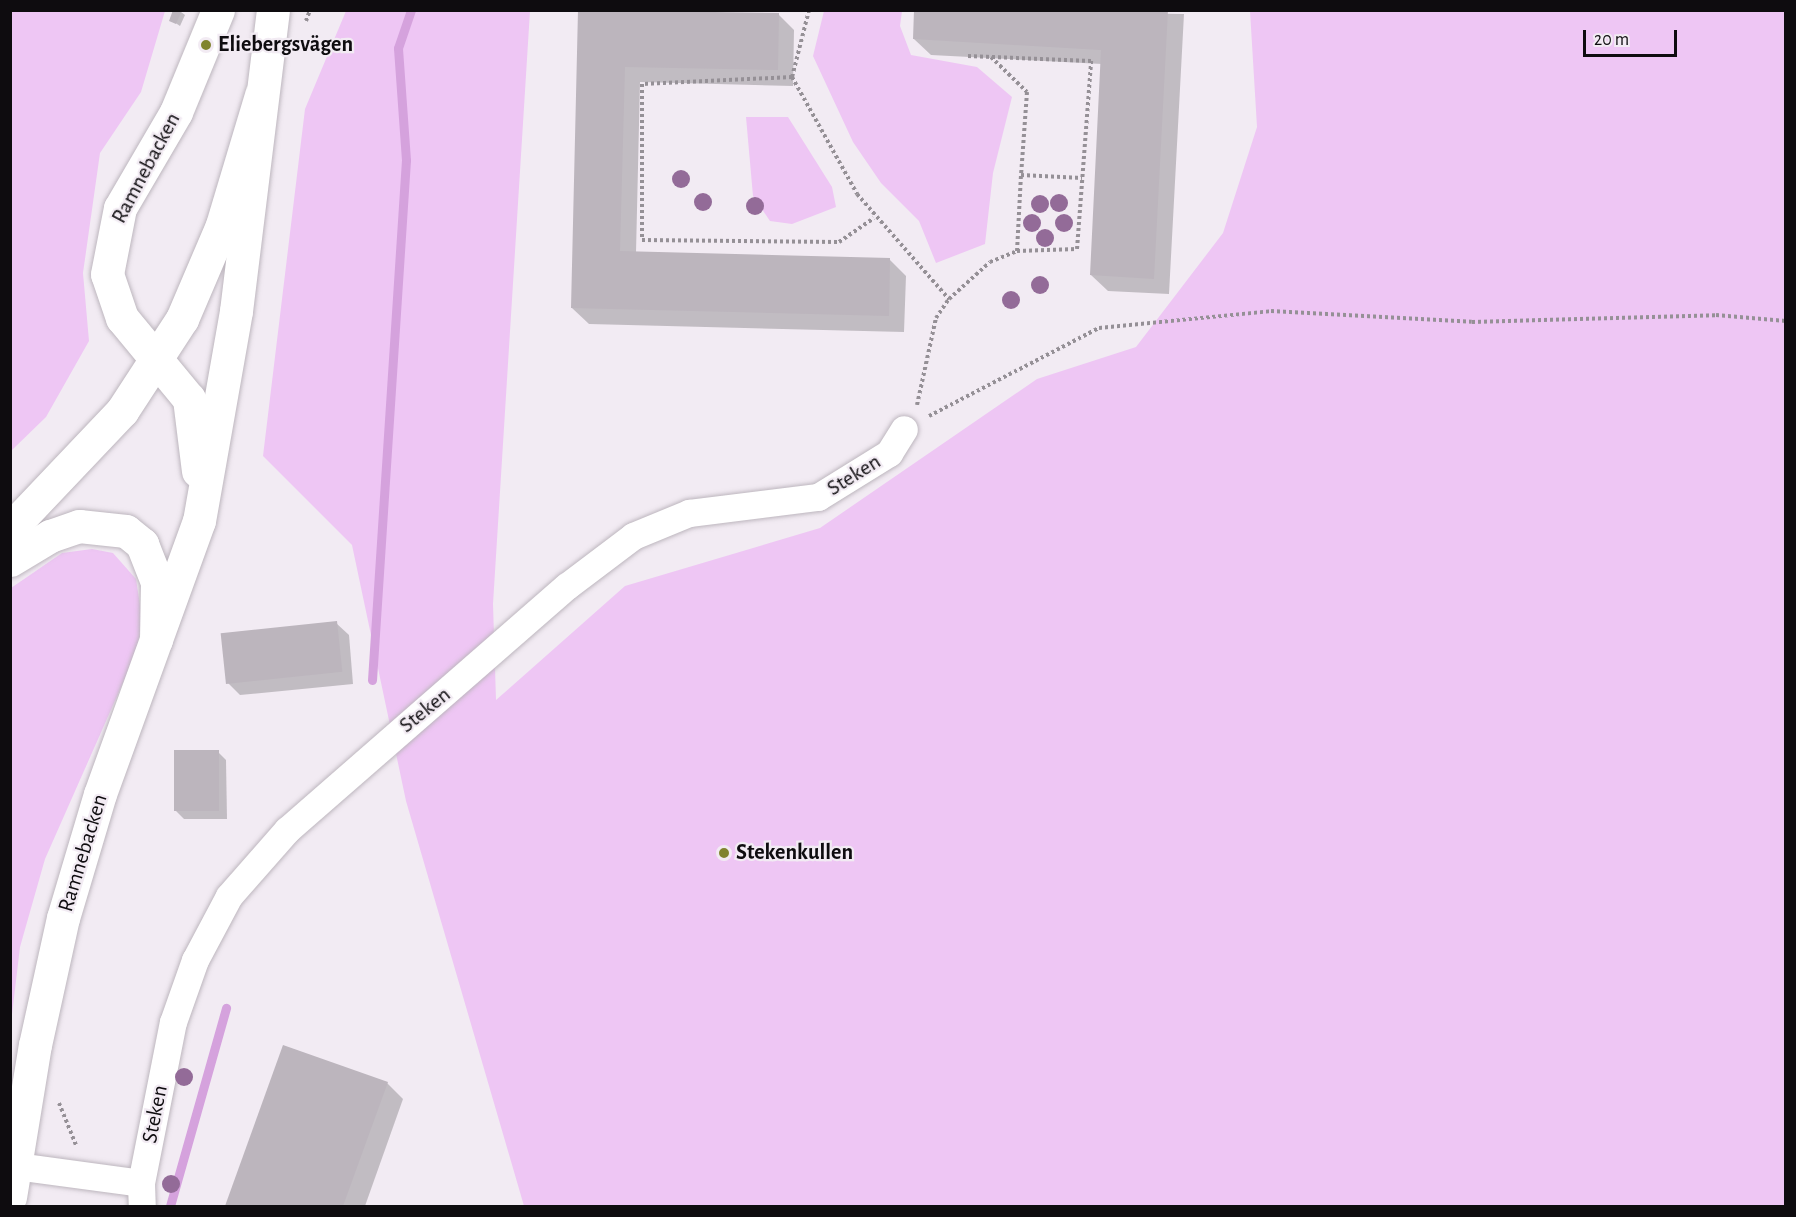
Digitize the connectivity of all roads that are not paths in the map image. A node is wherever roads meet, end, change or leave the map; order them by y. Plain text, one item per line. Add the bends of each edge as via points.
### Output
1 (218, 10) edge
2 (273, 10) edge
3 (261, 95) junction
4 (159, 358) junction
5 (904, 429) road end
6 (200, 521) junction
7 (10, 529) edge
8 (10, 560) edge
9 (156, 640) junction
10 (16, 1166) junction
11 (142, 1195) edge
12 (10, 1197) edge

1 - 4 main road, Ramnebacken via 176,112 120,208 108,249 112,299 122,318
2 - 3 main road, Ramnebacken
3 - 4 main road via 201,279
3 - 6 main road, Ramnebacken via 236,311
4 - 6 main road, Ramnebacken via 176,377 194,417
4 - 7 main road via 122,411
5 - 11 street, Steken via 889,453 818,497 689,513 633,536 567,586 287,830 229,896 195,960 173,1022
6 - 9 main road, Ramnebacken
8 - 9 main road via 50,536 79,526 126,531 142,544 156,582
9 - 10 main road, Ramnebacken via 63,918 34,1045
10 - 11 street
10 - 12 main road, Ramnebacken

